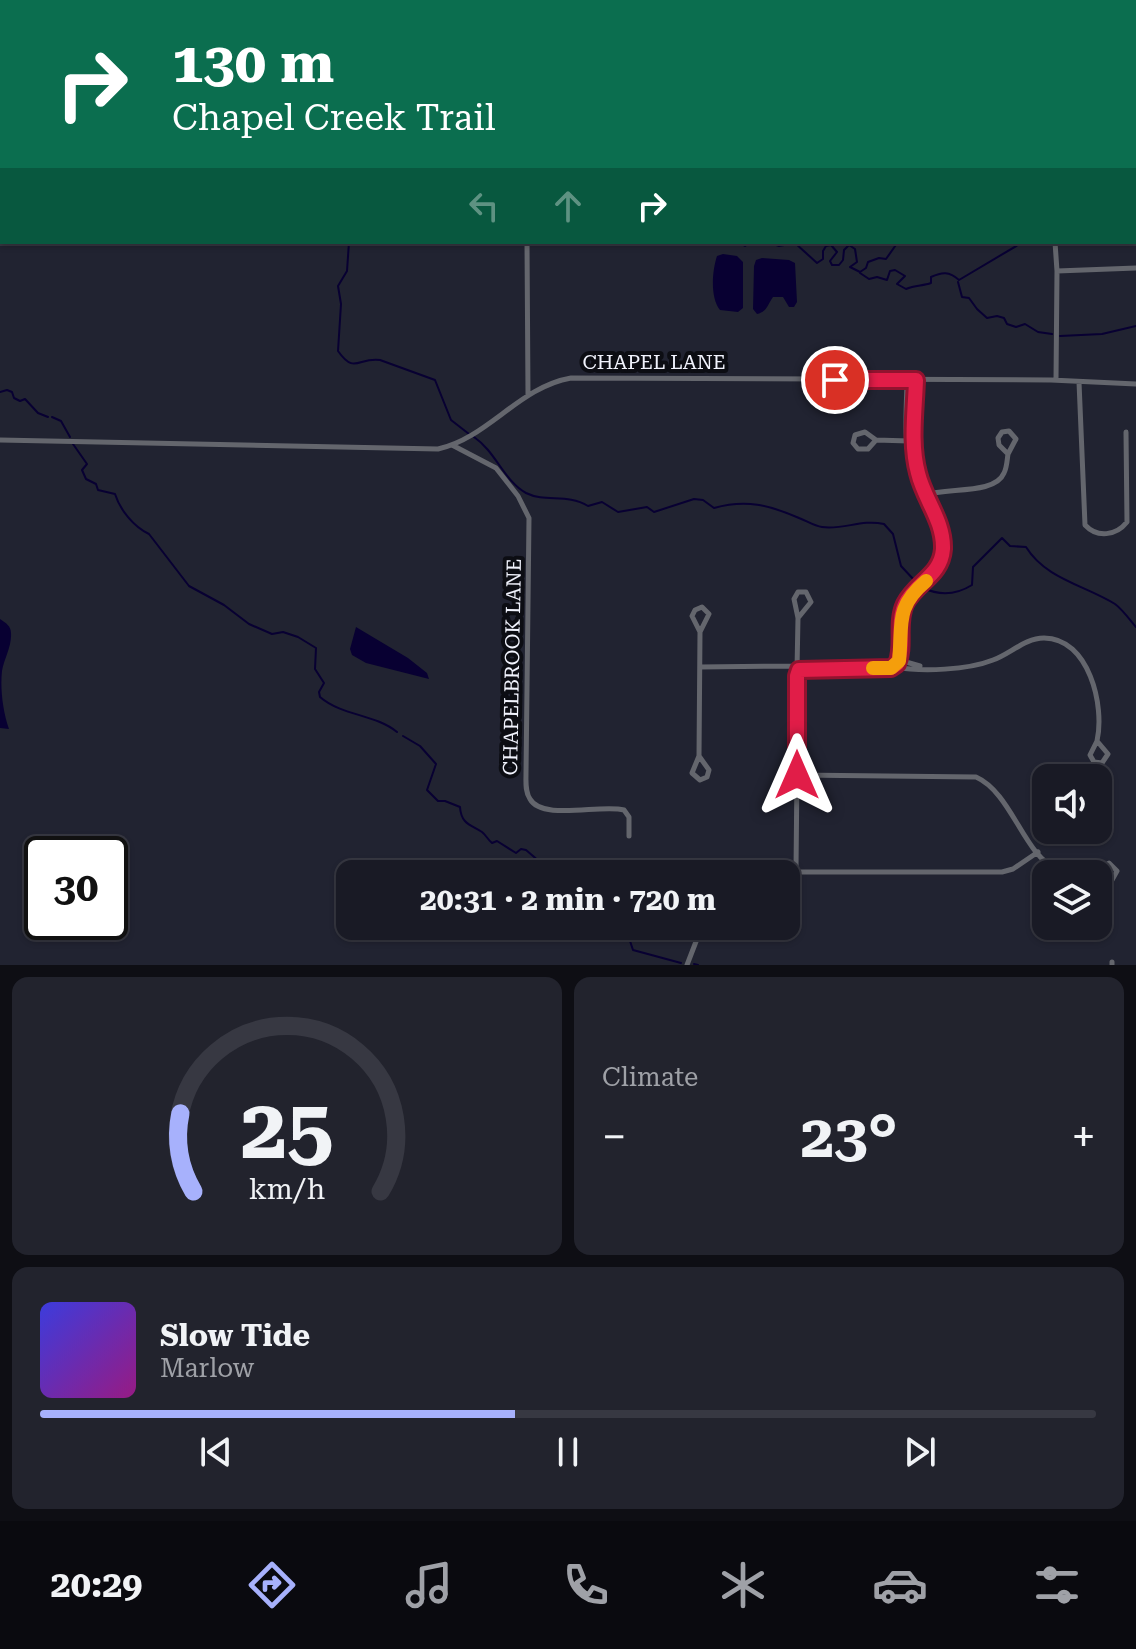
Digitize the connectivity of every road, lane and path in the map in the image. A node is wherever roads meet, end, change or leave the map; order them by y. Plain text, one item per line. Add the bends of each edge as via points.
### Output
1 (527, 244) edge
2 (1055, 244) edge
3 (1136, 268) edge
4 (1057, 271) junction
5 (907, 380) junction
6 (916, 380) junction
7 (1056, 380) junction
8 (1079, 382) junction
9 (1136, 384) edge
10 (528, 395) junction
11 (1126, 432) dead end
12 (0, 440) edge
13 (876, 440) dead end
14 (911, 440) junction
15 (452, 445) junction
16 (1008, 454) junction
17 (926, 495) junction
18 (798, 618) junction
19 (700, 632) junction
20 (899, 660) junction
21 (797, 666) junction
22 (700, 667) junction
23 (894, 667) junction
24 (929, 668) junction
25 (797, 676) junction
26 (1097, 741) dead end
27 (699, 756) junction
28 (797, 775) junction
29 (629, 836) dead end
30 (1038, 852) junction
31 (797, 860) edge
32 (1045, 860) edge
33 (800, 872) edge
34 (697, 940) edge
35 (687, 965) edge

1 - 10 street
2 - 4 street
3 - 4 street
4 - 7 street
5 - 6 street, CHAPEL LANE
5 - 10 street, CHAPEL LANE via 571,378
5 - 14 street
6 - 7 street, CHAPEL LANE
6 - 14 street
7 - 8 street, CHAPEL LANE
8 - 9 street, CHAPEL LANE
8 - 11 street via 1085,525 1101,535 1127,522
10 - 15 street, CHAPEL LANE
12 - 15 street, CHAPEL LANE via 413,450
13 - 14 street
14 - 17 street
15 - 29 street, CHAPELBROOK LANE via 496,468 529,518 526,774 531,802 546,810 624,810
16 - 16 street via 1016,439 1005,431 998,442
16 - 17 street via 1005,473 995,484
17 - 20 street via 939,526 942,552 937,570 904,606
18 - 18 street via 811,602 806,592 798,592 794,599
18 - 21 street
19 - 19 street via 709,614 702,607 692,616
19 - 22 street
20 - 23 street
20 - 24 street
21 - 22 street
21 - 25 street
22 - 27 street
23 - 24 street
23 - 25 street via 806,668
24 - 26 street via 979,665 1031,640 1057,640 1090,675 1098,710
25 - 28 street
27 - 27 street via 692,773 700,780 709,770
28 - 30 street via 976,777 999,797
28 - 31 street
30 - 32 street
30 - 33 street via 1013,869 995,873
34 - 35 street

